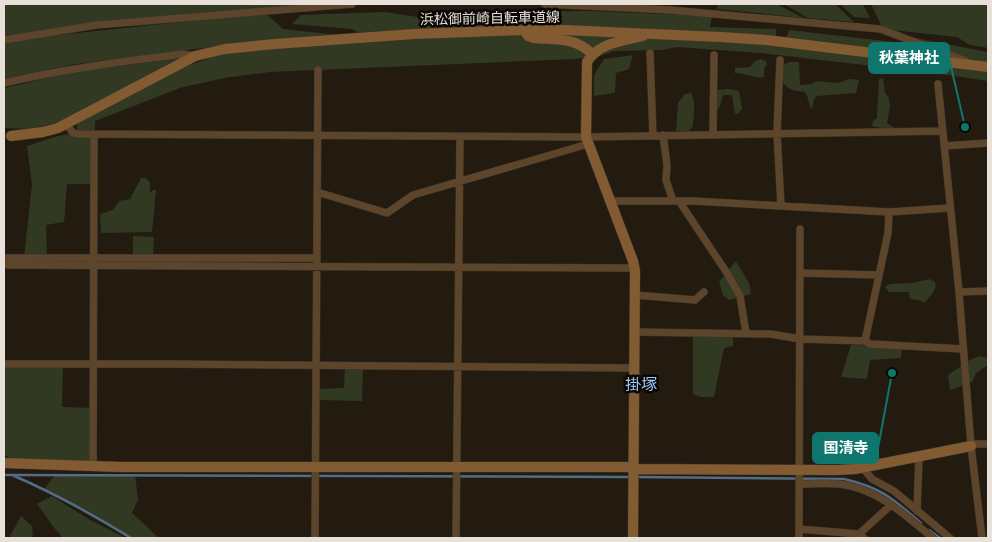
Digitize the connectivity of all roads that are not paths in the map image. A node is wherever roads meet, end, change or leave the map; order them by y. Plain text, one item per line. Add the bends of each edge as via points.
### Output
1 (352, 4) edge
2 (545, 4) edge
3 (524, 30) junction
4 (650, 33) junction
5 (4, 40) edge
6 (650, 53) dead end
7 (592, 54) junction
8 (714, 55) dead end
9 (195, 56) junction
10 (780, 60) dead end
11 (983, 67) edge
12 (318, 70) dead end
13 (4, 83) edge
14 (938, 84) dead end
15 (66, 124) junction
16 (943, 130) junction
17 (94, 134) junction
18 (777, 134) junction
19 (713, 135) junction
20 (11, 136) dead end
21 (317, 136) junction
22 (653, 136) junction
23 (663, 136) junction
24 (460, 137) junction
25 (587, 140) junction
26 (988, 143) edge
27 (944, 146) junction
28 (460, 181) junction
29 (317, 192) junction
30 (611, 201) junction
31 (676, 201) junction
32 (782, 206) junction
33 (950, 208) junction
34 (889, 212) junction
35 (800, 229) dead end
36 (94, 257) junction
37 (317, 258) junction
38 (94, 265) junction
39 (317, 267) junction
40 (459, 267) junction
41 (634, 268) junction
42 (800, 273) junction
43 (879, 275) junction
44 (988, 291) edge
45 (704, 292) dead end
46 (959, 292) junction
47 (635, 295) junction
48 (635, 332) junction
49 (746, 334) junction
50 (800, 339) junction
51 (865, 342) junction
52 (964, 349) junction
53 (4, 364) edge
54 (93, 364) junction
55 (317, 365) junction
56 (458, 367) junction
57 (635, 368) junction
58 (988, 444) edge
59 (971, 445) junction
60 (919, 456) junction
61 (4, 463) edge
62 (93, 466) junction
63 (316, 467) junction
64 (862, 467) junction
65 (457, 468) junction
66 (635, 469) junction
67 (800, 470) junction
68 (800, 484) junction
69 (891, 505) junction
70 (917, 510) junction
71 (799, 530) junction
72 (862, 536) edge
73 (315, 538) edge
74 (456, 538) edge
75 (634, 538) edge
76 (799, 538) edge
77 (933, 538) edge
78 (950, 538) edge
79 (982, 538) edge

1 - 5 street via 96,25
2 - 11 street via 670,10 880,28
3 - 4 street, 浜松御前崎自転車道線
3 - 7 street via 534,38 582,44
3 - 9 street, 浜松御前崎自転車道線 via 275,44
4 - 7 street via 604,46
4 - 11 street, 浜松御前崎自転車道線 via 766,40
6 - 22 street
7 - 25 street via 587,62
8 - 19 street
9 - 13 street via 183,54 104,63
9 - 15 street, 浜松御前崎自転車道線
10 - 18 street
12 - 21 street
14 - 16 street
15 - 17 street via 73,133
15 - 20 street, 浜松御前崎自転車道線 via 43,132
16 - 18 street
16 - 27 street
17 - 21 street
17 - 36 street
18 - 19 street
18 - 32 street
19 - 23 street
21 - 24 street
21 - 29 street
22 - 23 street
22 - 25 street
23 - 31 street via 666,180
24 - 25 street
24 - 28 street
25 - 28 street
25 - 30 street
26 - 27 street
27 - 33 street
28 - 29 street via 413,195 387,213
28 - 40 street
29 - 37 street
30 - 31 street
30 - 41 street
31 - 32 street
31 - 49 street via 740,296
32 - 34 street
33 - 34 street
33 - 46 street
34 - 43 street
35 - 42 street
36 - 37 street
36 - 38 street
36 - 38 street via 7,261
37 - 39 street
38 - 39 street
38 - 54 street
39 - 40 street
39 - 55 street
40 - 41 street
40 - 56 street
41 - 47 street
42 - 43 street
42 - 50 street
43 - 51 street
44 - 46 street
45 - 47 street via 695,300
46 - 52 street
47 - 48 street
48 - 49 street
48 - 57 street
49 - 50 street
50 - 51 street
50 - 67 street
51 - 52 street
52 - 59 street
53 - 54 street
54 - 55 street
54 - 62 street
55 - 56 street
55 - 63 street
56 - 57 street
56 - 65 street
57 - 66 street
58 - 59 street
59 - 60 street
59 - 79 street
60 - 64 street
60 - 70 street
61 - 62 street
62 - 63 street
63 - 65 street
63 - 73 street
64 - 67 street
64 - 70 street via 872,479 894,491
65 - 66 street
65 - 74 street
66 - 67 street
66 - 75 street
67 - 68 street
68 - 69 street via 839,484 859,488
68 - 71 street
69 - 72 street
69 - 77 street
70 - 78 street
71 - 72 street
71 - 76 street

